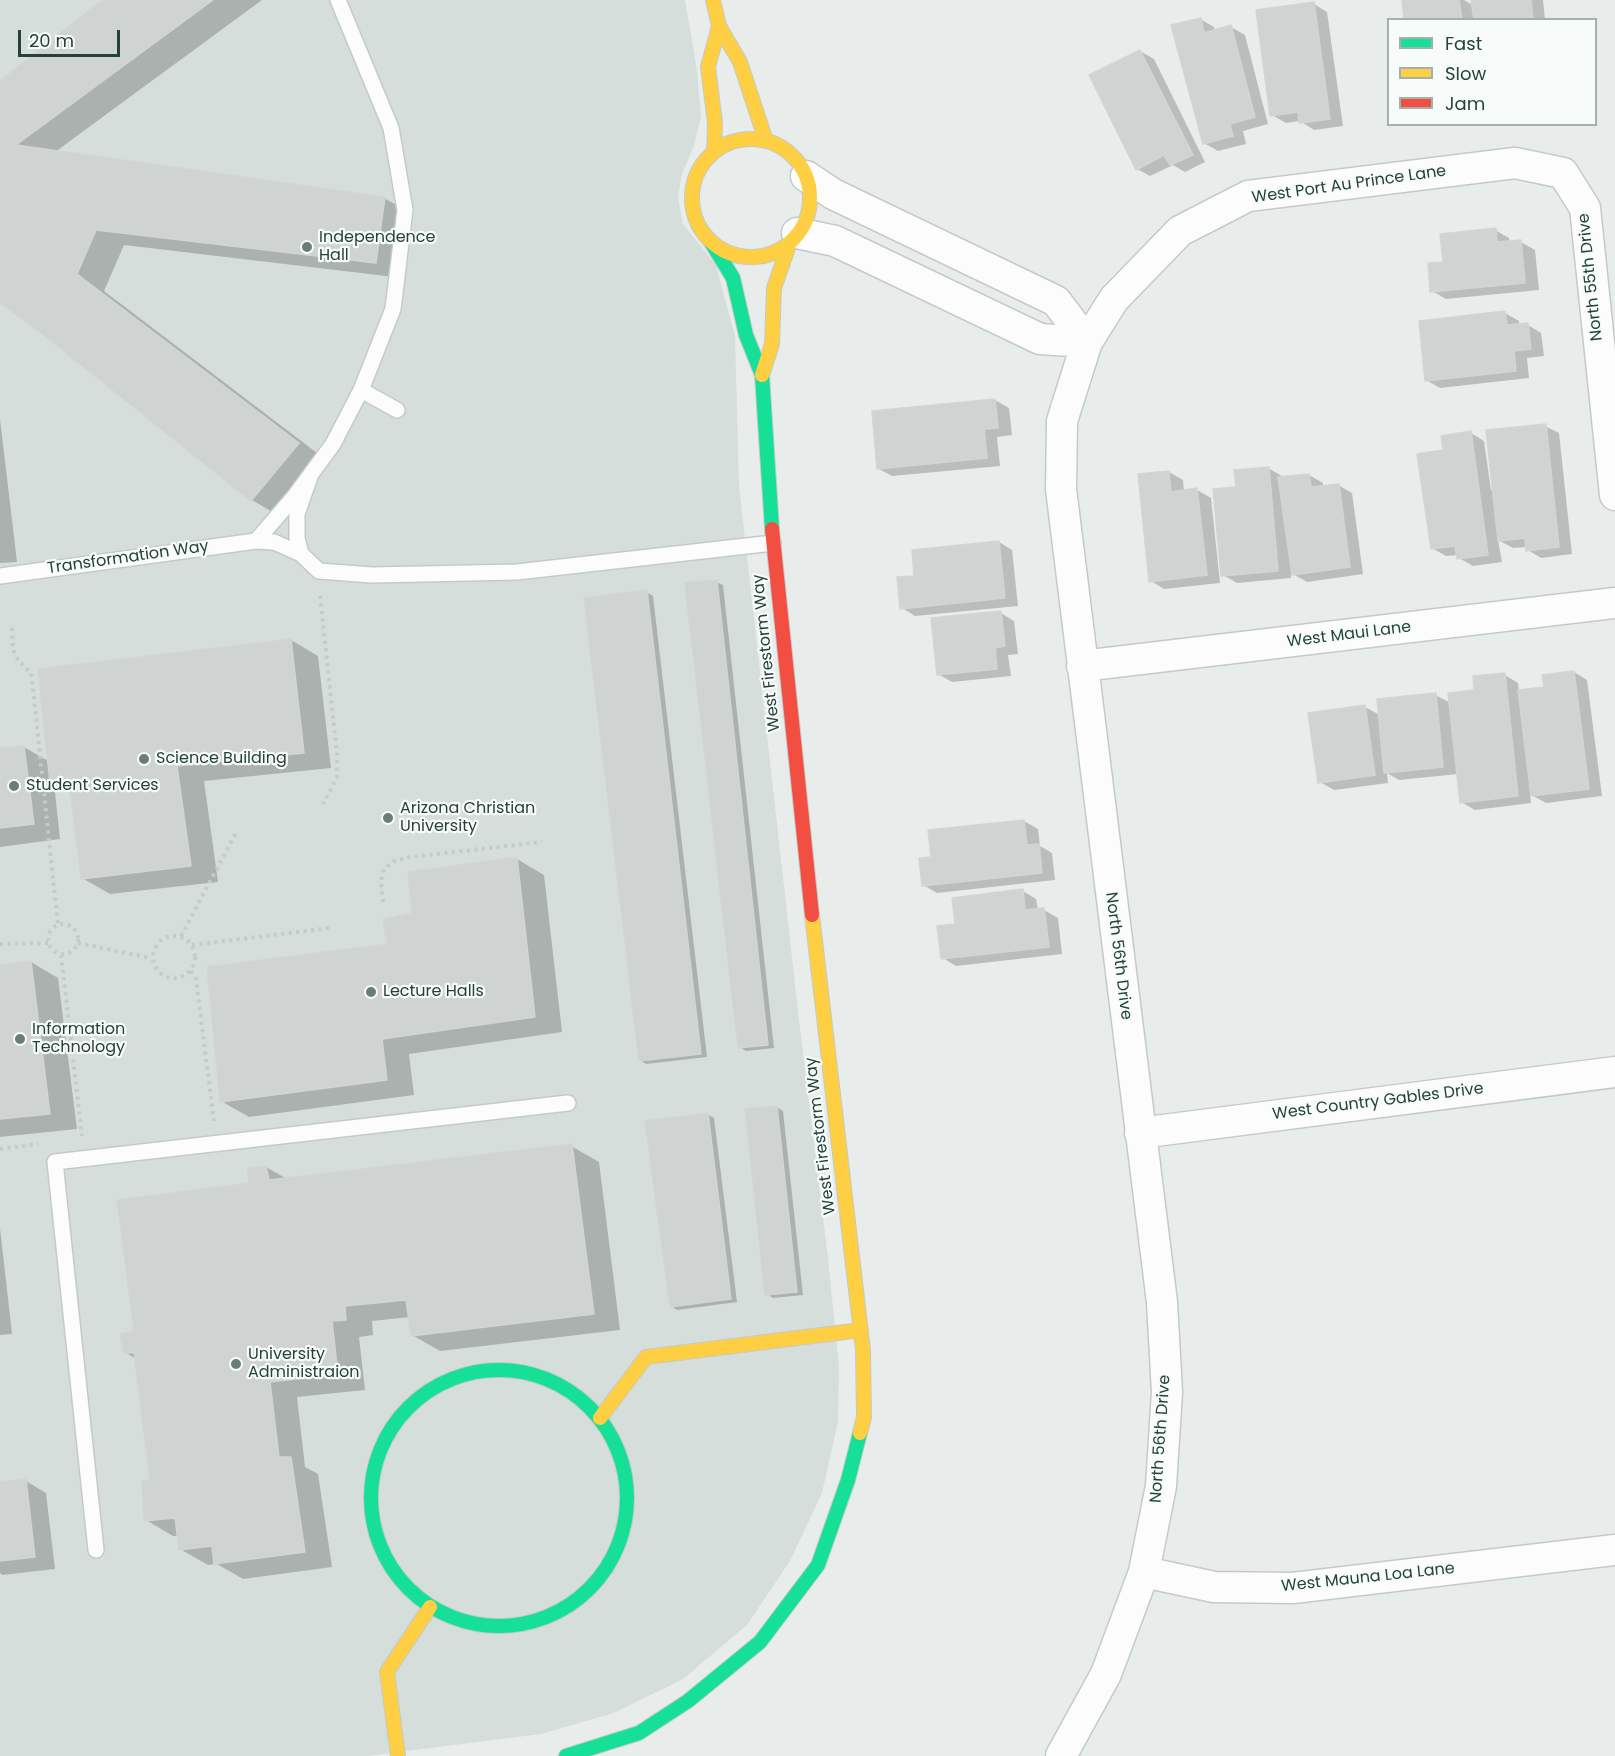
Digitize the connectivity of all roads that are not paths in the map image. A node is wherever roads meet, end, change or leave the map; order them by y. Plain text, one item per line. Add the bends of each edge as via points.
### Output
1 (338, 0) edge
2 (713, 0) edge
3 (719, 26) junction
4 (766, 141) junction
5 (714, 152) junction
6 (1563, 173) joint
7 (806, 176) junction
8 (794, 238) junction
9 (711, 242) junction
10 (961, 256) junction
11 (942, 293) junction
12 (1087, 342) junction
13 (762, 375) junction
14 (361, 390) junction
15 (397, 410) dead end
16 (310, 474) junction
17 (1615, 495) edge
18 (256, 541) junction
19 (773, 543) junction
20 (301, 554) junction
21 (0, 576) edge
22 (1615, 603) edge
23 (1082, 666) junction
24 (1615, 1072) edge
25 (568, 1103) dead end
26 (1140, 1133) junction
27 (861, 1330) junction
28 (600, 1418) junction
29 (96, 1550) dead end
30 (1615, 1550) edge
31 (1144, 1572) junction
32 (430, 1607) junction
33 (398, 1756) edge
34 (566, 1756) edge
35 (1061, 1756) edge

1 - 14 lane via 392,128 405,210 393,309
2 - 3 street
3 - 4 street via 740,62
3 - 5 street via 708,67 715,123
4 - 5 street via 738,140
4 - 7 street via 792,155
5 - 9 street via 695,176 691,195 693,214
6 - 12 street, West Port Au Prince Lane via 1515,163 1248,196 1180,231 1114,299
6 - 17 street, North 55th Drive via 1585,208
7 - 8 street via 809,208
7 - 10 street via 833,194
8 - 9 street via 773,253 754,257 734,255
8 - 11 street via 835,241
8 - 13 street, West Firestorm Way via 774,288 772,344
9 - 13 street, West Firestorm Way via 733,278 746,335
10 - 11 street
10 - 12 street via 1056,300
11 - 12 street via 1040,339
12 - 23 street, North 56th Drive via 1062,420 1061,489
13 - 19 street, West Firestorm Way
14 - 15 lane
14 - 16 lane via 333,444
16 - 18 lane
16 - 20 lane via 297,514
18 - 20 lane, Transformation Way via 274,542
18 - 21 lane, Transformation Way
19 - 20 lane, Transformation Way via 517,572 372,576 319,571
19 - 27 street, West Firestorm Way
22 - 23 street, West Maui Lane
23 - 26 street, North 56th Drive
24 - 26 street, West Country Gables Drive
25 - 29 lane via 55,1161
26 - 31 street, North 56th Drive via 1162,1302 1167,1392 1161,1486
27 - 28 street via 646,1357
27 - 34 street, West Firestorm Way via 864,1417 848,1480 818,1565 760,1642 688,1701 639,1732
28 - 32 street via 621,1457 628,1503 618,1547 595,1585 559,1612 516,1626 471,1624
28 - 32 street via 566,1389 524,1372 482,1371 440,1384 404,1412 380,1449 370,1493 376,1537 396,1577
30 - 31 street, West Mauna Loa Lane via 1293,1588 1214,1587
31 - 35 street via 1106,1674
32 - 33 street via 387,1672

